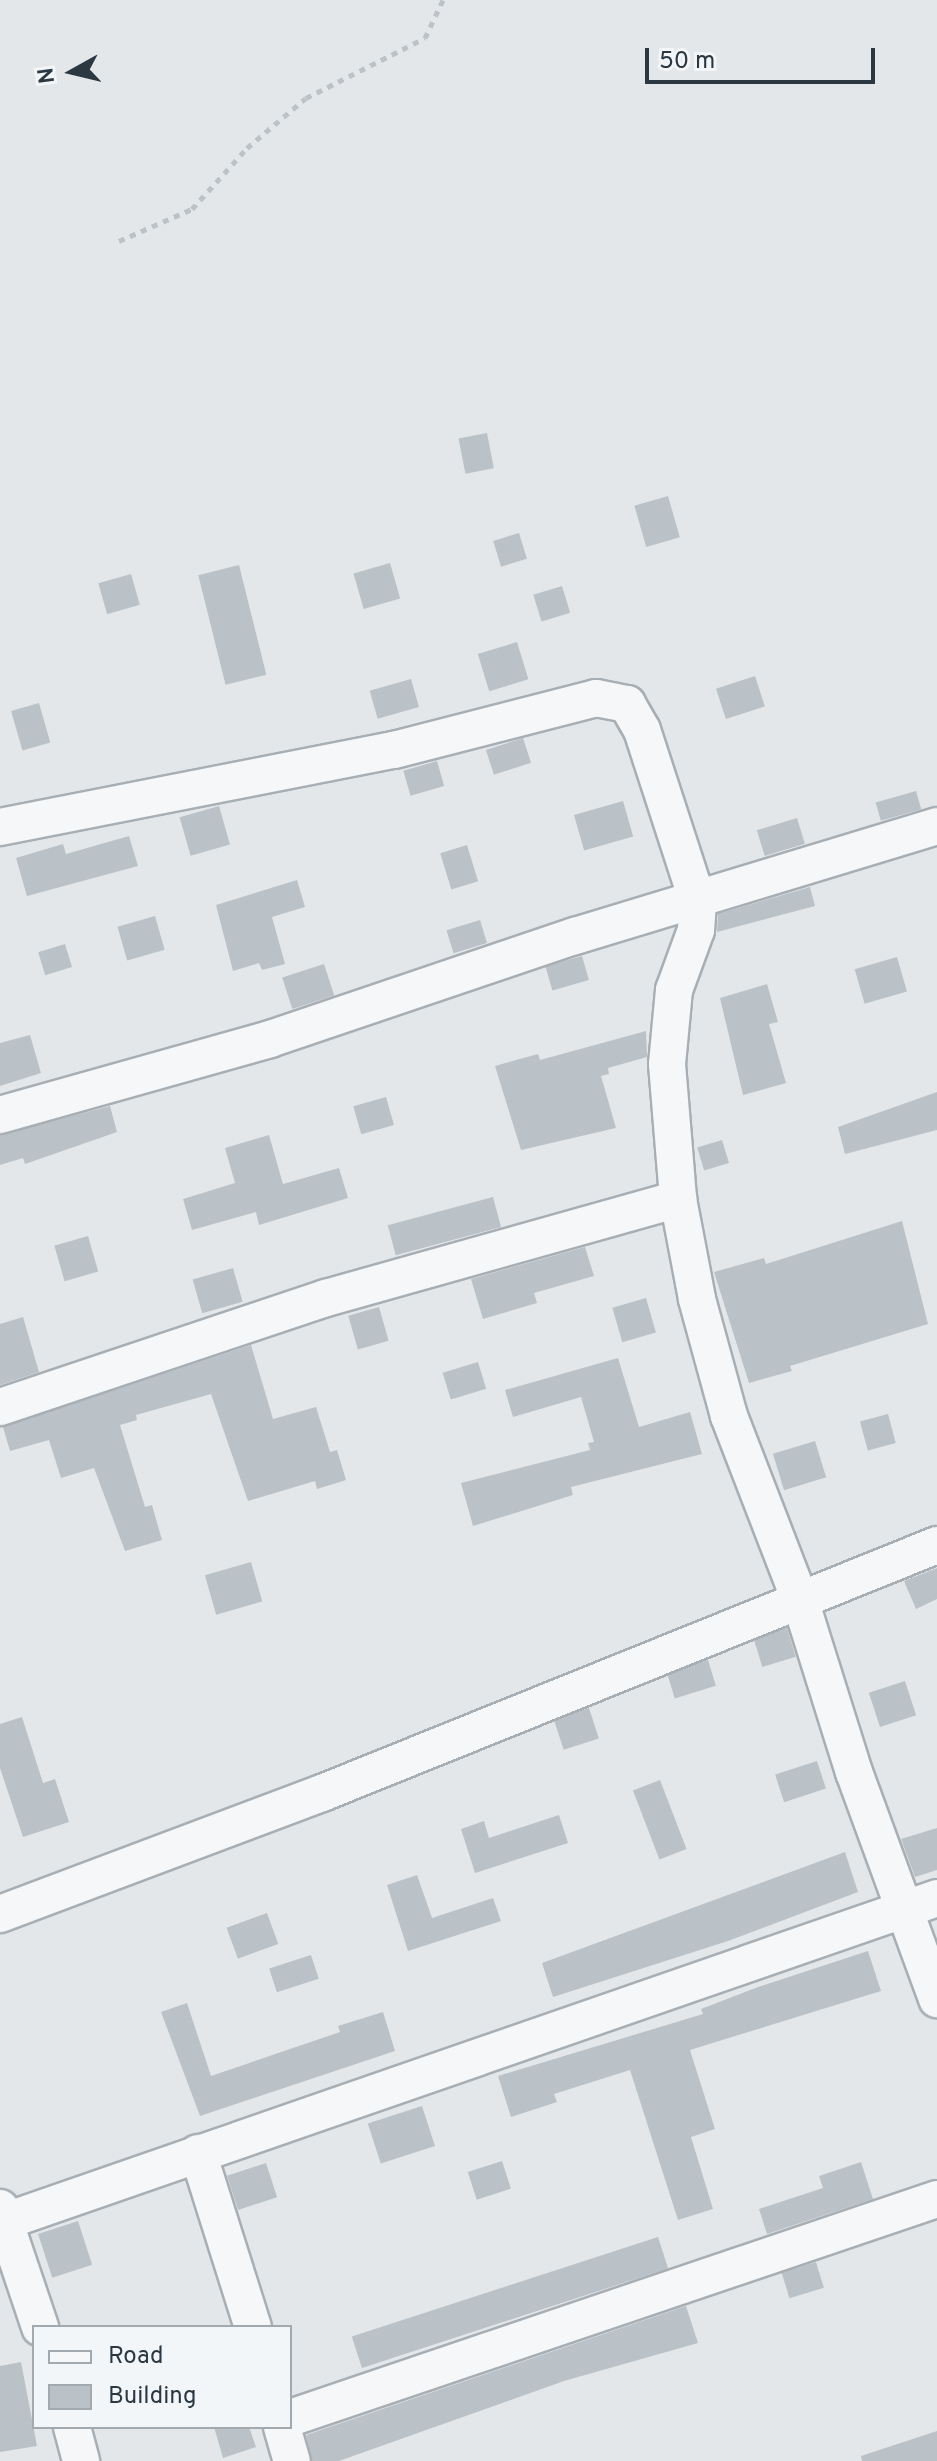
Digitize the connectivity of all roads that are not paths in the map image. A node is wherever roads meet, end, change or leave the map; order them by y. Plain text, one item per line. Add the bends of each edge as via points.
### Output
1 (937, 826) edge
2 (0, 827) edge
3 (698, 902) junction
4 (0, 1115) edge
5 (678, 1199) junction
6 (0, 1407) edge
7 (937, 1545) edge
8 (800, 1600) junction
9 (937, 1898) edge
10 (903, 1909) junction
11 (0, 1914) edge
12 (937, 1999) edge
13 (198, 2153) junction
14 (937, 2199) edge
15 (2, 2218) edge
16 (39, 2325) edge
17 (252, 2325) edge
18 (292, 2417) edge
19 (73, 2429) edge
20 (283, 2429) edge
21 (81, 2461) edge
22 (292, 2461) edge

1 - 3 street
2 - 3 street via 394,750 596,698 627,704 642,730
3 - 4 street via 575,936 270,1039
3 - 5 street via 696,930 674,990 667,1064
5 - 6 street via 326,1298
5 - 8 street via 697,1299 729,1416
7 - 8 street
8 - 10 street
8 - 11 street via 322,1793
9 - 10 street
10 - 12 street
10 - 13 street
13 - 15 street
13 - 17 street
14 - 18 street
15 - 16 street
19 - 21 street
20 - 22 street

